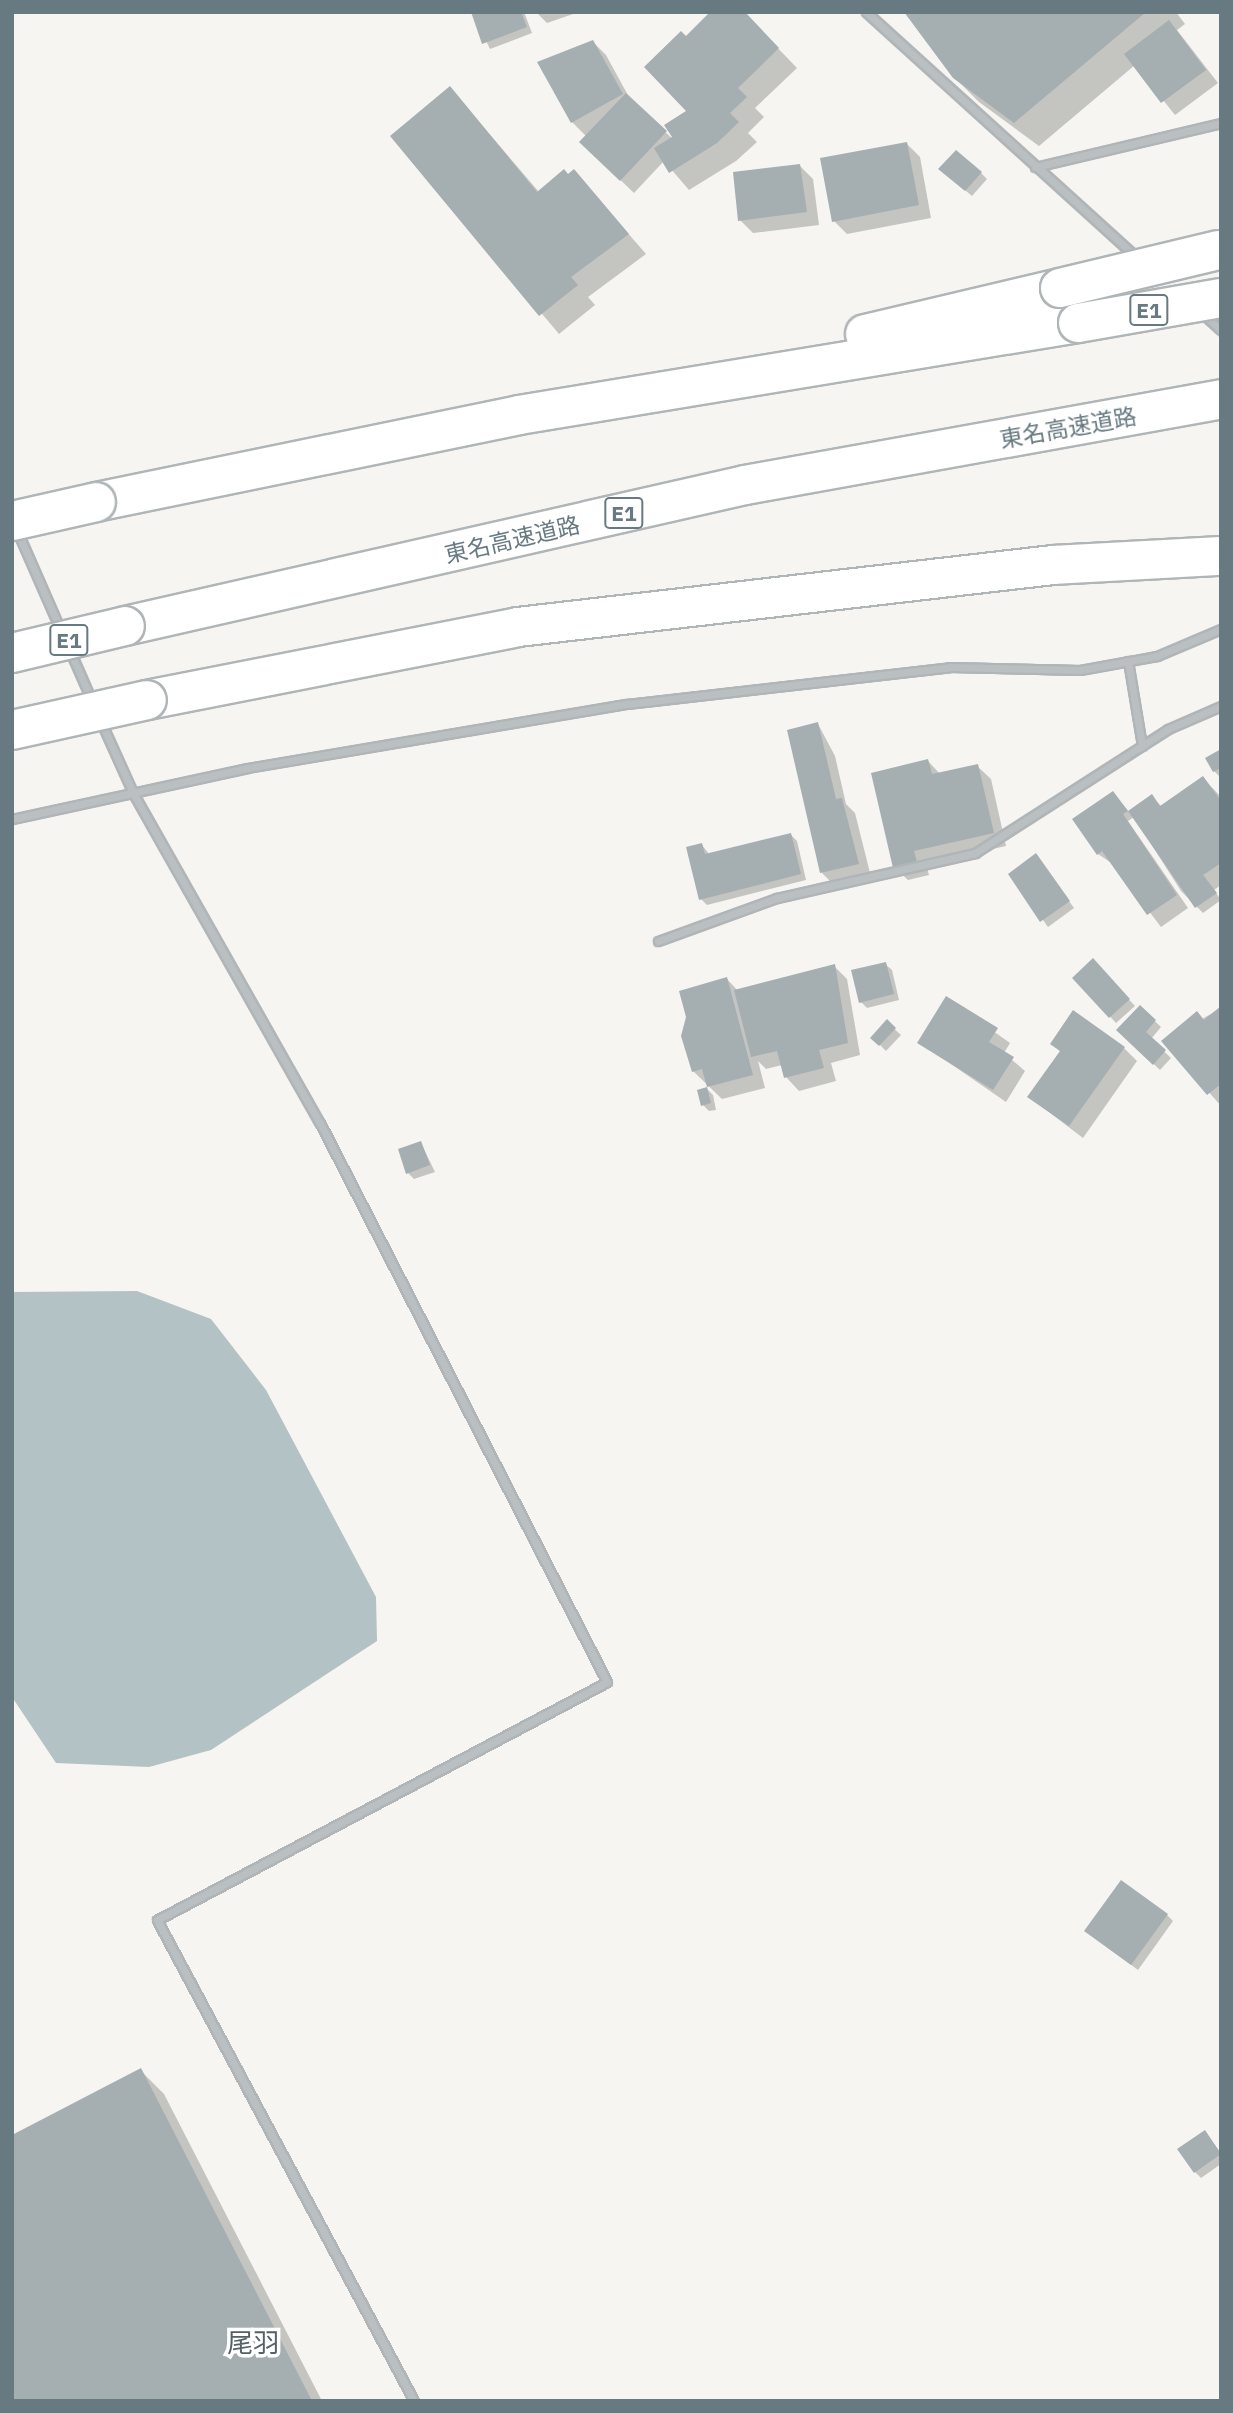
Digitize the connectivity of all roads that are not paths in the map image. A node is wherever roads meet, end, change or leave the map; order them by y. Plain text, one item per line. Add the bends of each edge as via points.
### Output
1 (866, 12) edge
2 (1221, 123) edge
3 (1035, 167) junction
4 (1219, 250) edge
5 (1159, 276) dead end
6 (1180, 294) dead end
7 (1221, 298) edge
8 (1221, 330) edge
9 (1221, 399) edge
10 (519, 415) junction
11 (12, 520) edge
12 (1211, 556) edge
13 (1221, 629) edge
14 (12, 653) edge
15 (1128, 661) junction
16 (1221, 706) edge
17 (12, 730) edge
18 (1142, 746) junction
19 (133, 793) junction
20 (12, 819) edge
21 (658, 941) dead end
22 (414, 2401) edge

1 - 3 street
2 - 3 street
3 - 5 street
4 - 10 highway, bridge
6 - 8 street
7 - 10 highway, E1, bridge
9 - 14 highway, 東名高速道路 / E1, bridge via 745,485
10 - 11 highway, E1, bridge
11 - 19 street
12 - 17 highway, bridge via 1053,565 518,627
13 - 15 street via 1157,656
15 - 18 street
15 - 19 street via 1080,670 950,667 627,704 247,768
16 - 18 street
18 - 21 street via 975,853 776,898
19 - 20 street
19 - 22 street via 320,1123 607,1682 157,1920

